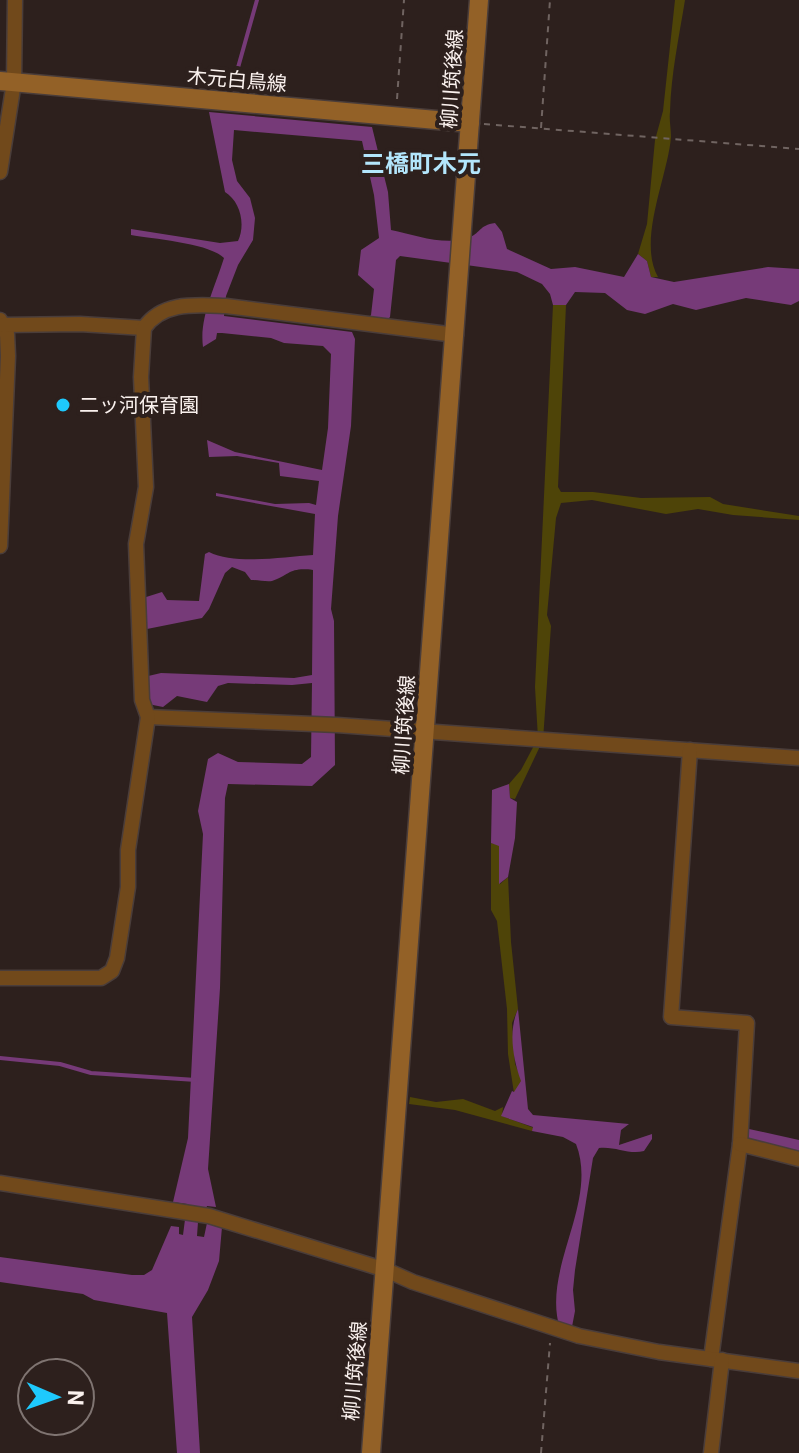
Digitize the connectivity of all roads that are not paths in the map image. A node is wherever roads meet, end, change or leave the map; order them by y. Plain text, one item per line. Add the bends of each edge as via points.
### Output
1 (15, 0) edge
2 (479, 0) edge
3 (7, 81) edge
4 (470, 123) junction
5 (0, 172) edge
6 (1, 322) edge
7 (144, 328) junction
8 (456, 335) junction
9 (0, 546) edge
10 (148, 717) junction
11 (426, 731) junction
12 (690, 750) junction
13 (799, 758) edge
14 (0, 978) edge
15 (740, 1144) junction
16 (799, 1159) edge
17 (0, 1183) edge
18 (386, 1270) junction
19 (716, 1360) junction
20 (799, 1371) edge
21 (371, 1453) edge
22 (711, 1453) edge

1 - 3 street
2 - 4 main road, 柳川筑後線
3 - 4 main road, 木元白鳥線
3 - 5 street
4 - 8 main road, 柳川筑後線
6 - 7 street
6 - 9 street via 8,356
7 - 8 street via 159,311 200,305
7 - 10 street via 146,487 136,544 142,700
8 - 11 main road, 柳川筑後線
10 - 11 street
10 - 14 street via 128,850 128,887 112,971 101,978
11 - 12 street
11 - 18 main road, 柳川筑後線
12 - 13 street
12 - 15 street via 671,1017 747,1023
15 - 16 street
15 - 19 street
17 - 18 street via 209,1216
18 - 19 street via 579,1336
18 - 21 main road, 柳川筑後線
19 - 20 street
19 - 22 street

